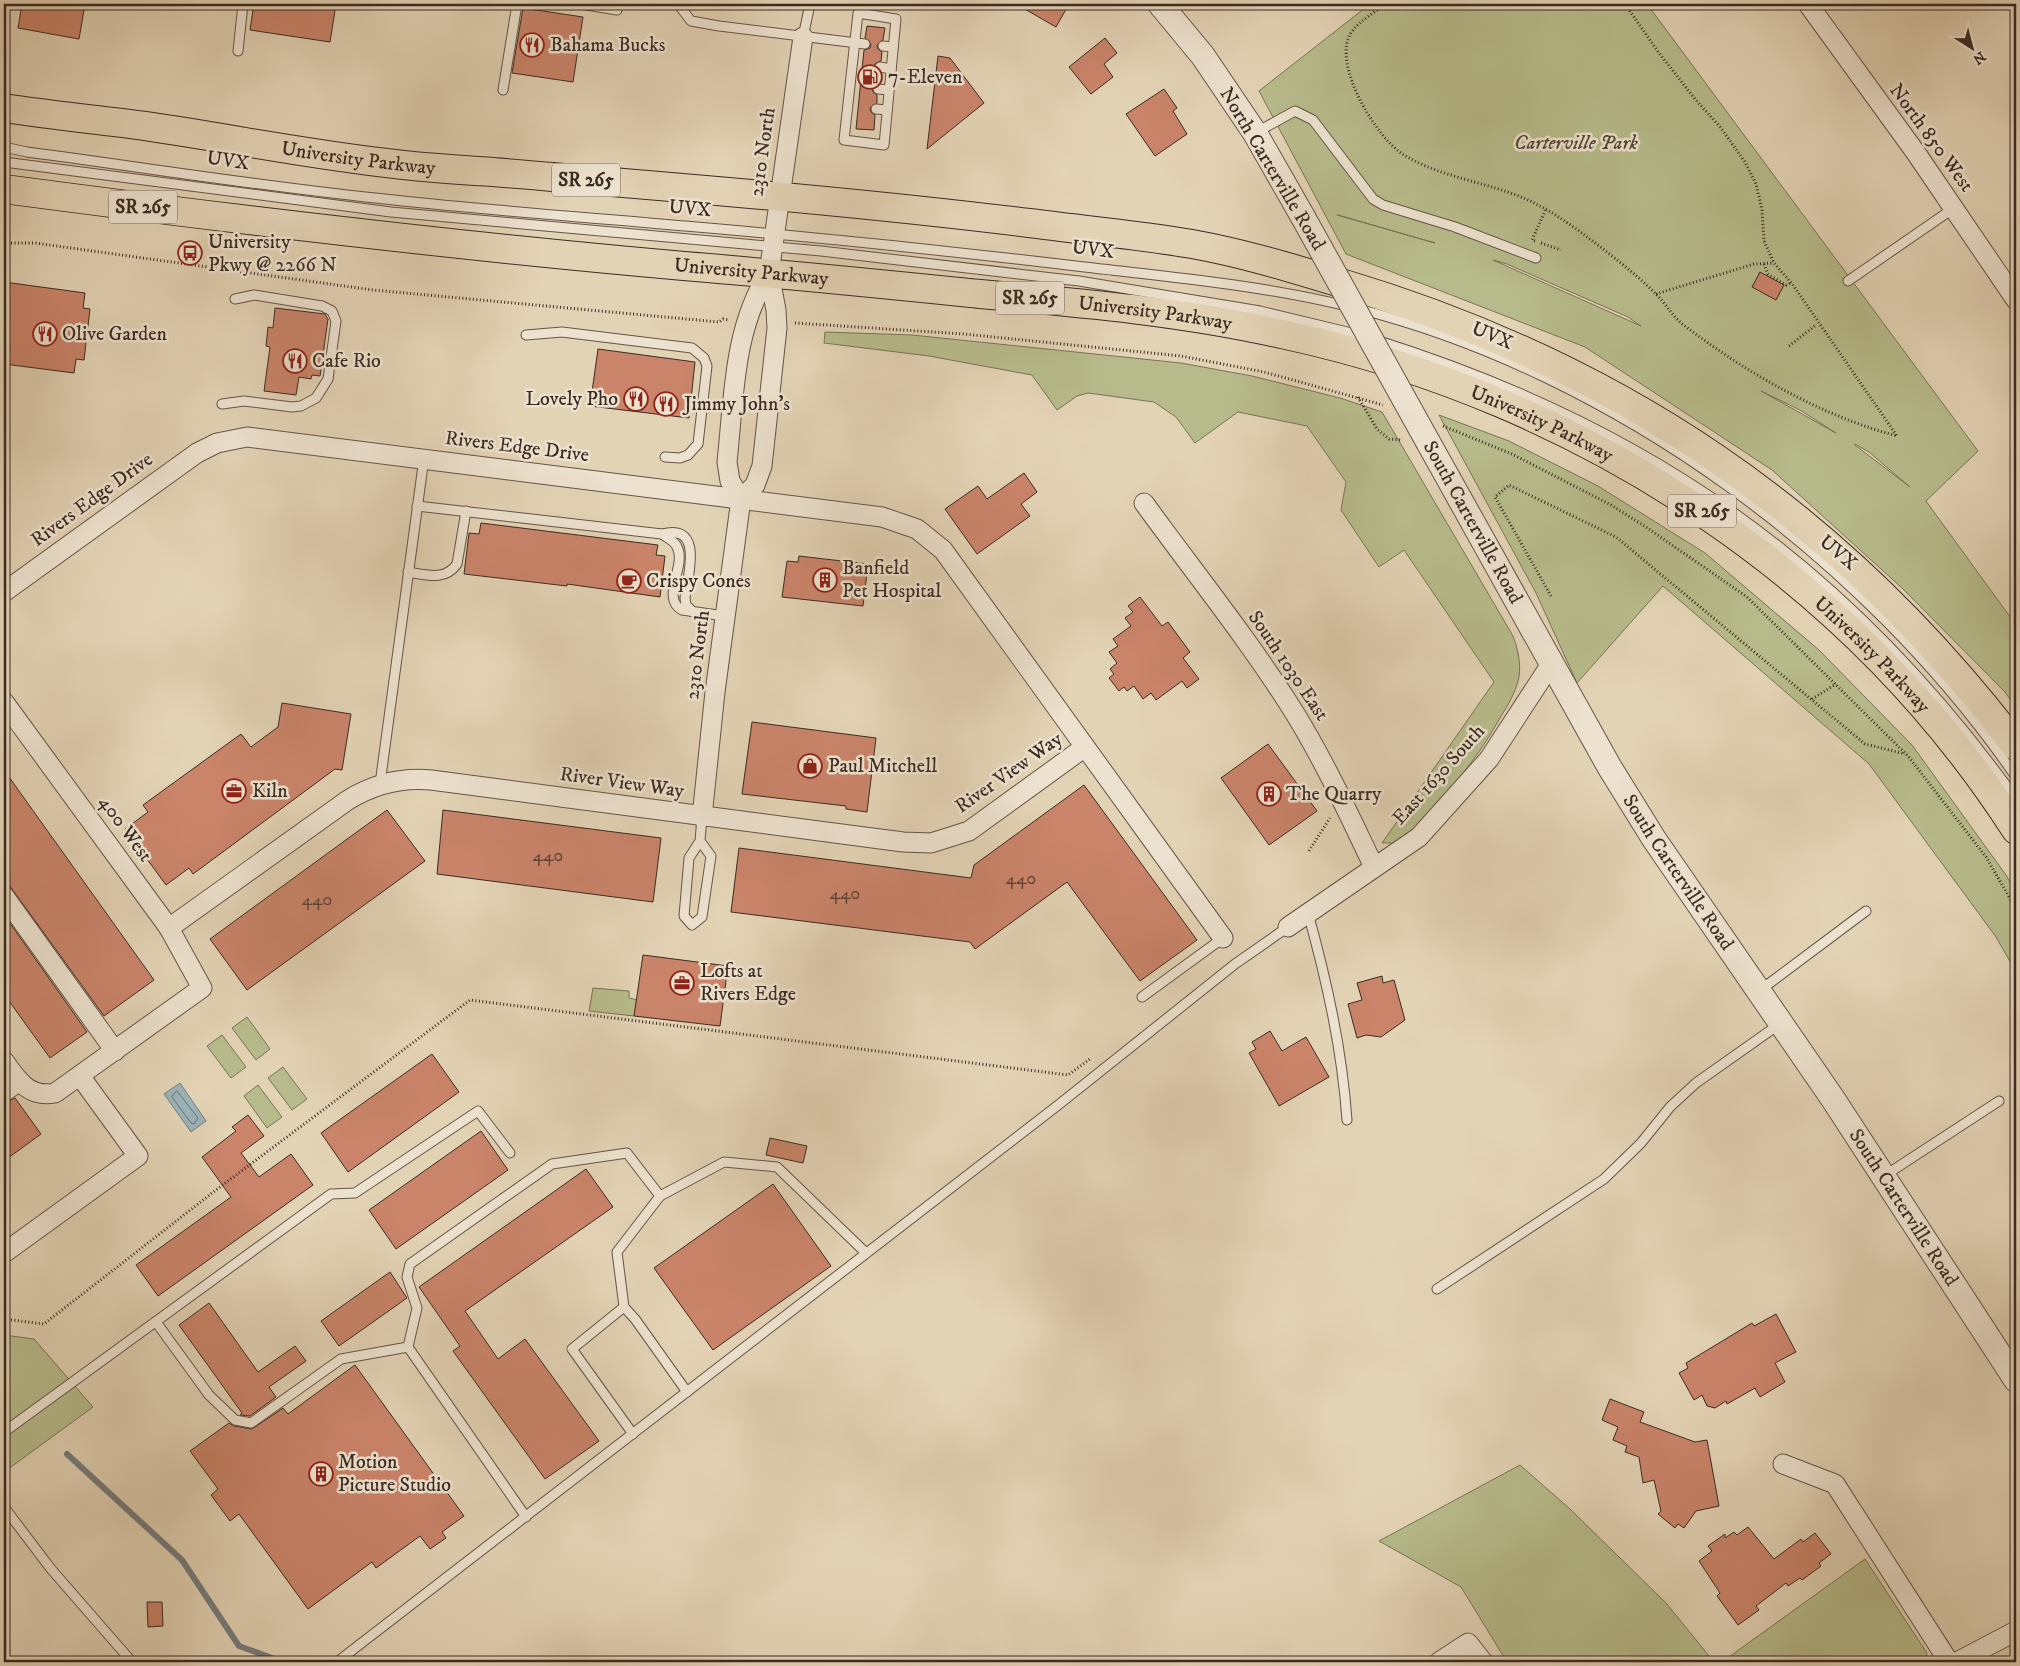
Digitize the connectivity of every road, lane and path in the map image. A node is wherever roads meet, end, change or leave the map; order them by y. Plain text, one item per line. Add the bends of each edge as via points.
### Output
1 (243, 4) edge
2 (517, 4) edge
3 (580, 4) edge
4 (678, 4) edge
5 (810, 4) edge
6 (1160, 4) edge
7 (1386, 4) edge
8 (1624, 4) edge
9 (1808, 4) edge
10 (859, 9) edge
11 (617, 10) dead end
12 (804, 37) junction
13 (855, 43) junction
14 (865, 44) dead end
15 (883, 46) dead end
16 (893, 47) junction
17 (238, 51) dead end
18 (852, 65) junction
19 (862, 66) dead end
20 (880, 67) dead end
21 (891, 69) junction
22 (850, 86) junction
23 (860, 87) dead end
24 (878, 89) dead end
25 (503, 90) dead end
26 (889, 90) junction
27 (848, 106) junction
28 (4, 108) edge
29 (858, 108) dead end
30 (876, 109) dead end
31 (887, 110) junction
32 (1255, 133) junction
33 (4, 147) edge
34 (4, 162) edge
35 (4, 189) edge
36 (780, 195) junction
37 (1954, 208) junction
38 (1546, 209) junction
39 (4, 243) edge
40 (1561, 250) dead end
41 (772, 251) junction
42 (1536, 258) dead end
43 (1774, 263) junction
44 (1764, 264) junction
45 (1848, 281) dead end
46 (1791, 283) junction
47 (1656, 294) junction
48 (235, 299) dead end
49 (2016, 300) edge
50 (723, 319) dead end
51 (1816, 325) dead end
52 (526, 335) dead end
53 (1372, 343) joint
54 (1789, 346) dead end
55 (1358, 396) dead end
56 (222, 404) dead end
57 (1418, 441) junction
58 (665, 457) dead end
59 (424, 458) junction
60 (741, 499) junction
61 (1144, 503) dead end
62 (417, 506) junction
63 (466, 511) junction
64 (408, 572) junction
65 (4, 592) edge
66 (1551, 596) dead end
67 (725, 616) junction
68 (1550, 664) junction
69 (1836, 684) dead end
70 (1812, 699) junction
71 (4, 702) edge
72 (2016, 746) edge
73 (1085, 747) junction
74 (1908, 756) dead end
75 (2016, 777) edge
76 (380, 784) junction
77 (2016, 799) edge
78 (1341, 800) junction
79 (702, 817) junction
80 (2016, 830) edge
81 (700, 841) junction
82 (1309, 851) dead end
83 (1374, 867) junction
84 (4, 896) edge
85 (1866, 912) dead end
86 (1308, 913) junction
87 (1288, 927) joint
88 (169, 928) junction
89 (1223, 938) joint
90 (1759, 991) junction
91 (1142, 997) dead end
92 (1781, 1023) junction
93 (115, 1051) junction
94 (1092, 1058) dead end
95 (4, 1061) edge
96 (80, 1076) junction
97 (19, 1081) junction
98 (4, 1092) edge
99 (1999, 1101) dead end
100 (1347, 1120) dead end
101 (510, 1153) dead end
102 (1883, 1176) junction
103 (660, 1196) junction
104 (4, 1253) edge
105 (866, 1253) junction
106 (1438, 1289) dead end
107 (624, 1307) junction
108 (4, 1319) edge
109 (156, 1322) junction
110 (408, 1347) junction
111 (2016, 1380) edge
112 (686, 1392) junction
113 (4, 1432) edge
114 (633, 1434) junction
115 (1783, 1464) dead end
116 (4, 1506) edge
117 (526, 1517) junction
118 (2016, 1631) edge
119 (132, 1662) edge
120 (337, 1662) edge
121 (1439, 1662) edge
122 (1483, 1662) edge
123 (1949, 1662) edge
124 (1957, 1662) edge

1 - 17 lane
2 - 25 lane
3 - 11 lane
4 - 12 lane via 691,21
5 - 12 lane
6 - 32 street, North Carterville Road via 1203,56
7 - 38 path via 1351,34 1346,58 1353,87 1376,127 1402,155
8 - 43 path via 1745,162 1756,184 1764,241
9 - 37 street, North 850 West
10 - 13 lane
10 - 16 lane via 896,19
12 - 13 lane
12 - 36 street, 2310 North
13 - 14 lane
13 - 18 lane
15 - 16 lane
16 - 21 lane
18 - 19 lane
18 - 22 lane
20 - 21 lane
21 - 26 lane
22 - 23 lane
22 - 27 lane
24 - 26 lane
26 - 31 lane
27 - 29 lane
27 - 31 lane via 844,140 884,145
28 - 36 main road, University Parkway / SR 265 via 393,164
30 - 31 lane
32 - 42 lane via 1295,111 1313,120 1373,199
32 - 53 street, North Carterville Road, bridge
33 - 41 lane, UVX
34 - 41 lane via 391,212
35 - 41 main road, University Parkway / SR 265 via 420,241
36 - 41 street, 2310 North
36 - 72 main road, University Parkway / SR 265 via 1194,244 1309,273 1395,300 1535,354 1678,432 1808,527 1918,629 1986,705
37 - 45 lane
37 - 49 street, North 850 West
38 - 40 path via 1532,240
38 - 47 path via 1582,233
39 - 50 path via 35,244 373,290 719,322
41 - 60 street, 2310 North via 777,328 762,466 755,485
41 - 60 street, 2310 North via 750,306 741,342 727,462 730,481
41 - 75 lane, UVX via 1257,288 1392,318 1483,350 1636,426 1740,497 1794,539 1846,582 1918,653 1977,723
41 - 77 lane via 1079,281 1260,311 1383,342 1469,371 1569,414 1656,461 1732,510 1824,583 1900,656 1963,728
41 - 80 main road, University Parkway / SR 265 via 1081,303 1254,328 1358,353 1462,387 1511,407 1592,445 1670,490 1714,519 1798,584 1918,701 1964,757
43 - 44 path
43 - 46 path
44 - 46 path via 1768,274 1786,285
44 - 47 path via 1754,264
46 - 47 path via 1897,436 1860,426 1810,405 1680,322
48 - 56 lane via 254,295 322,306 332,311 336,321 328,379 316,398 292,407 244,401
51 - 54 path
52 - 58 lane via 562,332 692,348 704,358 707,366 698,444 688,456
53 - 57 street, South Carterville Road, bridge
55 - 57 path via 1377,429 1389,440
57 - 68 street, South Carterville Road
59 - 60 street, Rivers Edge Drive
59 - 62 lane
59 - 65 street, Rivers Edge Drive via 264,438 247,437 217,443 192,456
60 - 67 street, 2310 North
60 - 73 street, Rivers Edge Drive via 882,517 917,529 943,550
61 - 78 street, South 1030 East via 1278,687 1311,741
62 - 63 lane
62 - 64 lane
63 - 64 lane via 454,568 437,576
63 - 67 lane via 662,534 675,543 679,553 674,602 680,609
64 - 76 lane
66 - 70 path via 1495,497 1509,485 1616,537
67 - 79 street, 2310 North
68 - 83 street, East 1630 South via 1489,759 1418,837
68 - 90 street, South Carterville Road via 1654,839
69 - 70 path
70 - 74 path via 1865,744
71 - 88 street, 400 West
73 - 79 street, River View Way via 969,831 931,843
73 - 89 street, Rivers Edge Drive
76 - 79 street, River View Way via 403,779 430,780
76 - 88 street, River View Way via 348,800
78 - 82 path
78 - 83 street, South 1030 East
79 - 81 lane
81 - 81 lane via 689,858 684,916 692,925 702,918 711,856
83 - 86 street, East 1630 South
84 - 93 street
85 - 90 lane
86 - 87 street, East 1630 South
86 - 100 lane via 1343,1068
87 - 105 lane via 1235,964
88 - 93 street, 400 West via 202,988
89 - 91 lane
90 - 92 street, South Carterville Road
92 - 102 street, South Carterville Road
92 - 106 lane via 1696,1083 1604,1179
93 - 96 street
94 - 108 path via 1068,1075 470,1000 216,1190 44,1324
95 - 97 street
96 - 97 street via 63,1089 46,1094 29,1090
96 - 104 street via 138,1156
97 - 98 street
99 - 102 lane
101 - 109 lane via 478,1111 355,1192 331,1194
102 - 111 street, South Carterville Road
103 - 105 lane via 724,1162 777,1167
103 - 107 lane via 617,1252
103 - 110 lane via 627,1153 552,1164 410,1264 407,1277 417,1308
105 - 112 lane
107 - 112 lane
107 - 114 lane via 572,1349
109 - 110 lane via 209,1395 235,1420 251,1423 341,1359
109 - 113 lane
110 - 117 lane
112 - 114 lane
114 - 117 lane
115 - 123 street via 1835,1484
116 - 119 lane via 51,1569
117 - 120 lane
118 - 124 street
121 - 122 street via 1468,1643

